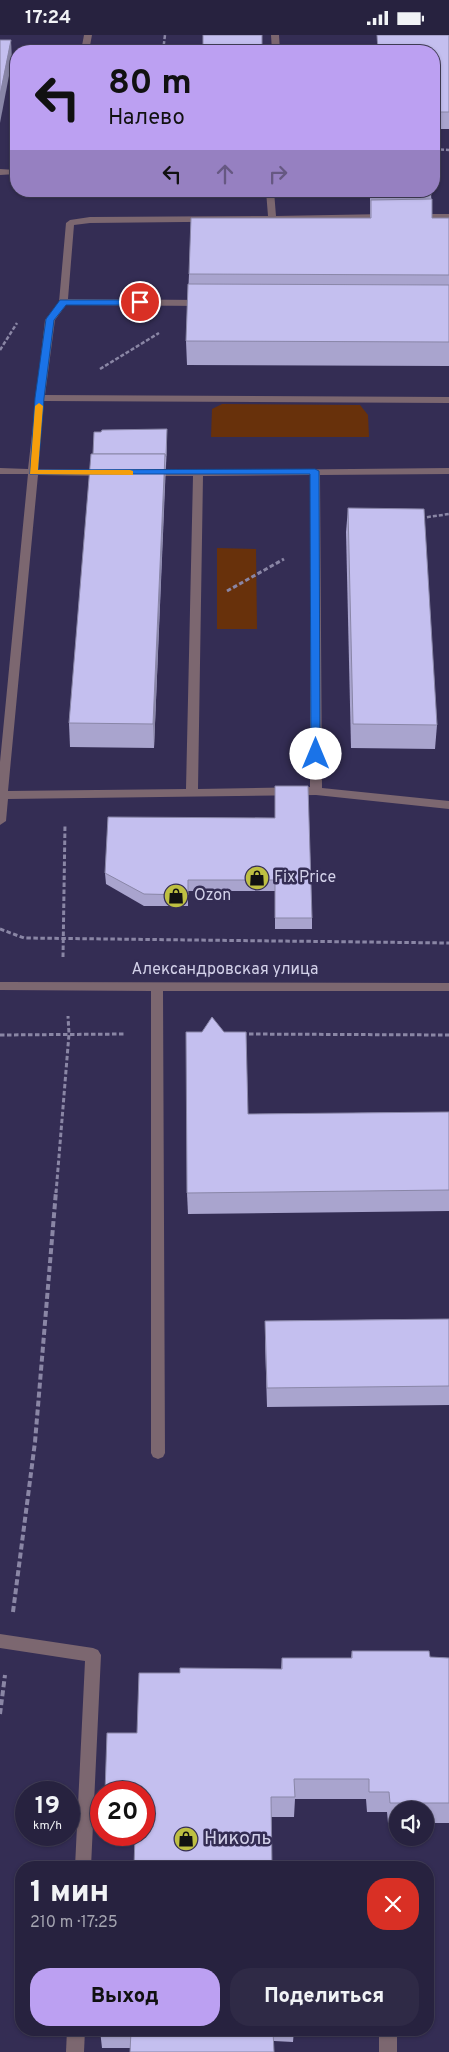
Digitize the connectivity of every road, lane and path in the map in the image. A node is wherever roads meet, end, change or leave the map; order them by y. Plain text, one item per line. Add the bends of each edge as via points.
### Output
1 (440, 149) edge
2 (449, 149) edge
3 (270, 197) edge
4 (449, 217) edge
5 (272, 218) junction
6 (63, 302) junction
7 (212, 303) edge
8 (164, 330) dead end
9 (40, 398) junction
10 (80, 399) junction
11 (449, 400) edge
12 (0, 471) edge
13 (315, 471) junction
14 (449, 471) edge
15 (34, 472) junction
16 (198, 472) junction
17 (113, 473) edge
18 (142, 473) edge
19 (449, 514) edge
20 (412, 519) edge
21 (316, 542) junction
22 (196, 613) junction
23 (316, 791) junction
24 (192, 793) junction
25 (2, 795) junction
26 (66, 795) junction
27 (449, 805) edge
28 (0, 821) edge
29 (0, 929) edge
30 (62, 939) junction
31 (449, 943) edge
32 (66, 985) junction
33 (0, 986) edge
34 (157, 986) junction
35 (449, 987) edge
36 (69, 1034) junction
37 (156, 1034) junction
38 (234, 1034) edge
39 (0, 1035) edge
40 (449, 1035) edge
41 (158, 1453) dead end
42 (4, 1641) edge
43 (0, 1714) edge
44 (83, 1861) edge
45 (76, 2036) edge
46 (388, 2036) edge
47 (75, 2052) edge
48 (388, 2052) edge

1 - 2 path
3 - 5 street
4 - 5 street
5 - 6 street via 90,220 70,223
6 - 7 street
6 - 9 street via 50,319
8 - 10 path via 100,369
9 - 10 street
9 - 15 street
10 - 11 street
12 - 15 street
13 - 14 street
13 - 16 street
13 - 21 street
15 - 17 street
15 - 25 street
16 - 18 street
16 - 22 street
19 - 20 path
21 - 22 path via 237,584
21 - 23 street
22 - 24 street
23 - 24 street
23 - 27 street
24 - 26 street
25 - 26 street
25 - 28 street
26 - 30 path
29 - 30 path via 24,938
30 - 31 path
30 - 32 path
32 - 33 street, Александровская улица
32 - 34 street, Александровская улица
32 - 36 path
34 - 35 street, Александровская улица
34 - 37 street
36 - 37 path
36 - 39 path
36 - 42 path via 35,1442
37 - 41 street
38 - 40 path
42 - 43 path
42 - 44 street via 93,1655
45 - 47 street
46 - 48 street

